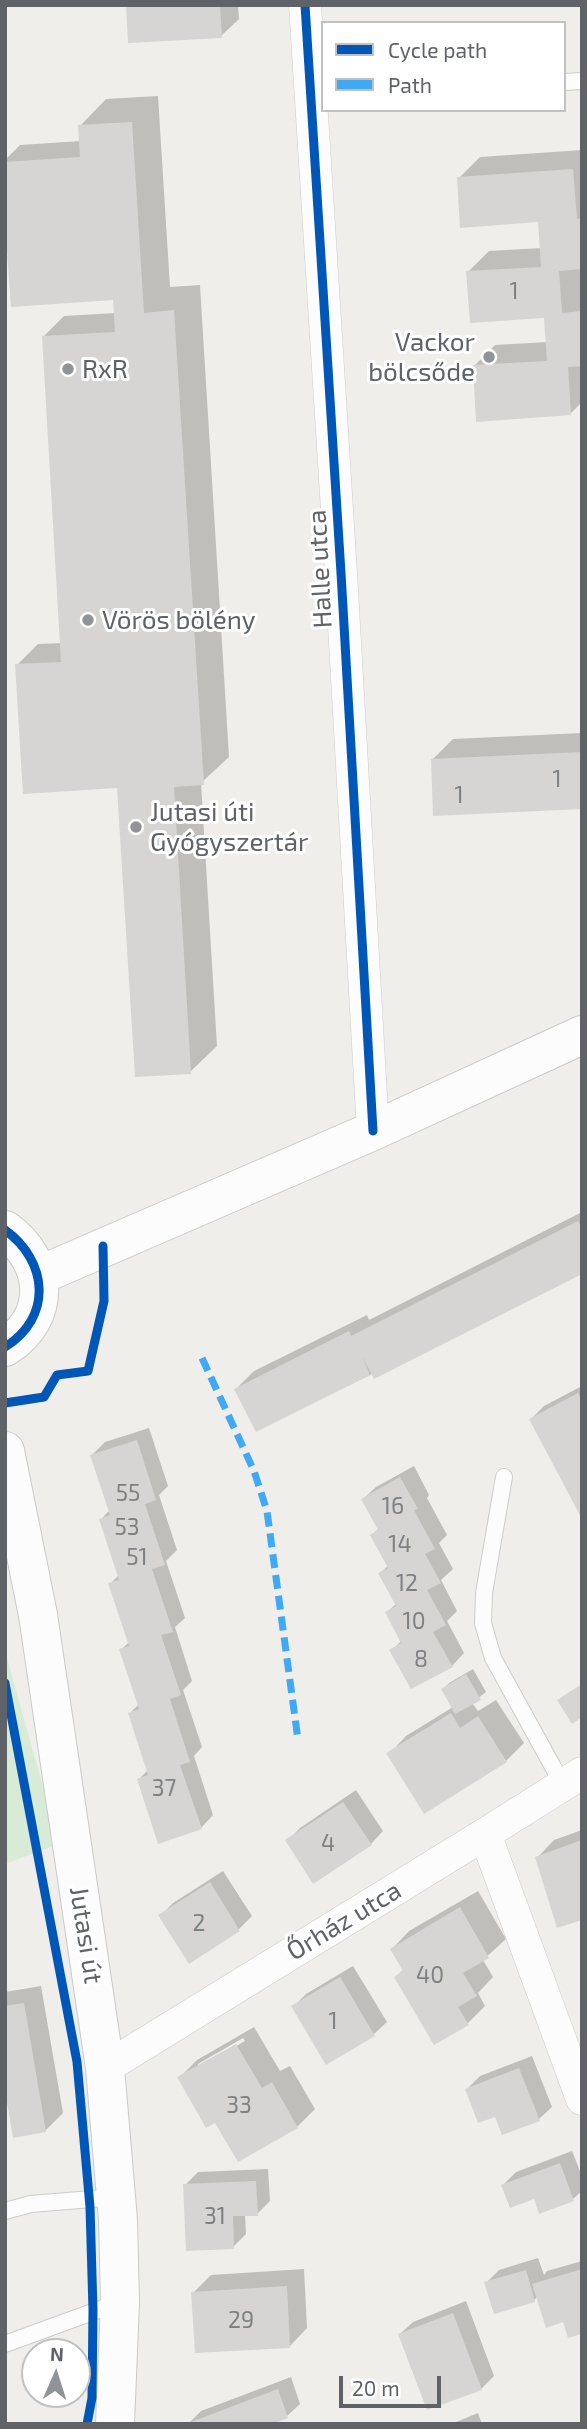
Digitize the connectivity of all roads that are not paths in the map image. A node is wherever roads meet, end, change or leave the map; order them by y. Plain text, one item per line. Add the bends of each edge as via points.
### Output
1 (305, 5) edge
2 (317, 99) edge
3 (582, 1035) edge
4 (373, 1131) junction
5 (5, 1230) edge
6 (38, 1276) junction
7 (5, 1347) edge
8 (5, 1451) edge
9 (504, 1477) dead end
10 (572, 1779) edge
11 (485, 1835) junction
12 (105, 2068) junction
13 (582, 2099) edge
14 (116, 2197) junction
15 (5, 2211) edge
16 (120, 2302) junction
17 (5, 2344) edge
18 (115, 2424) edge

1 - 2 street, Halle utca
2 - 4 street, Halle utca
3 - 4 street
4 - 6 street
5 - 6 street via 20,1240
6 - 7 street via 34,1316 23,1333
8 - 12 street, Jutasi út via 38,1615
9 - 10 lane via 483,1623 493,1658
10 - 11 street, Őrház utca
11 - 12 street, Őrház utca
11 - 13 street
12 - 14 street, Jutasi út
14 - 15 lane via 31,2204
14 - 16 street, Jutasi út
16 - 17 lane
16 - 18 street, Jutasi út

